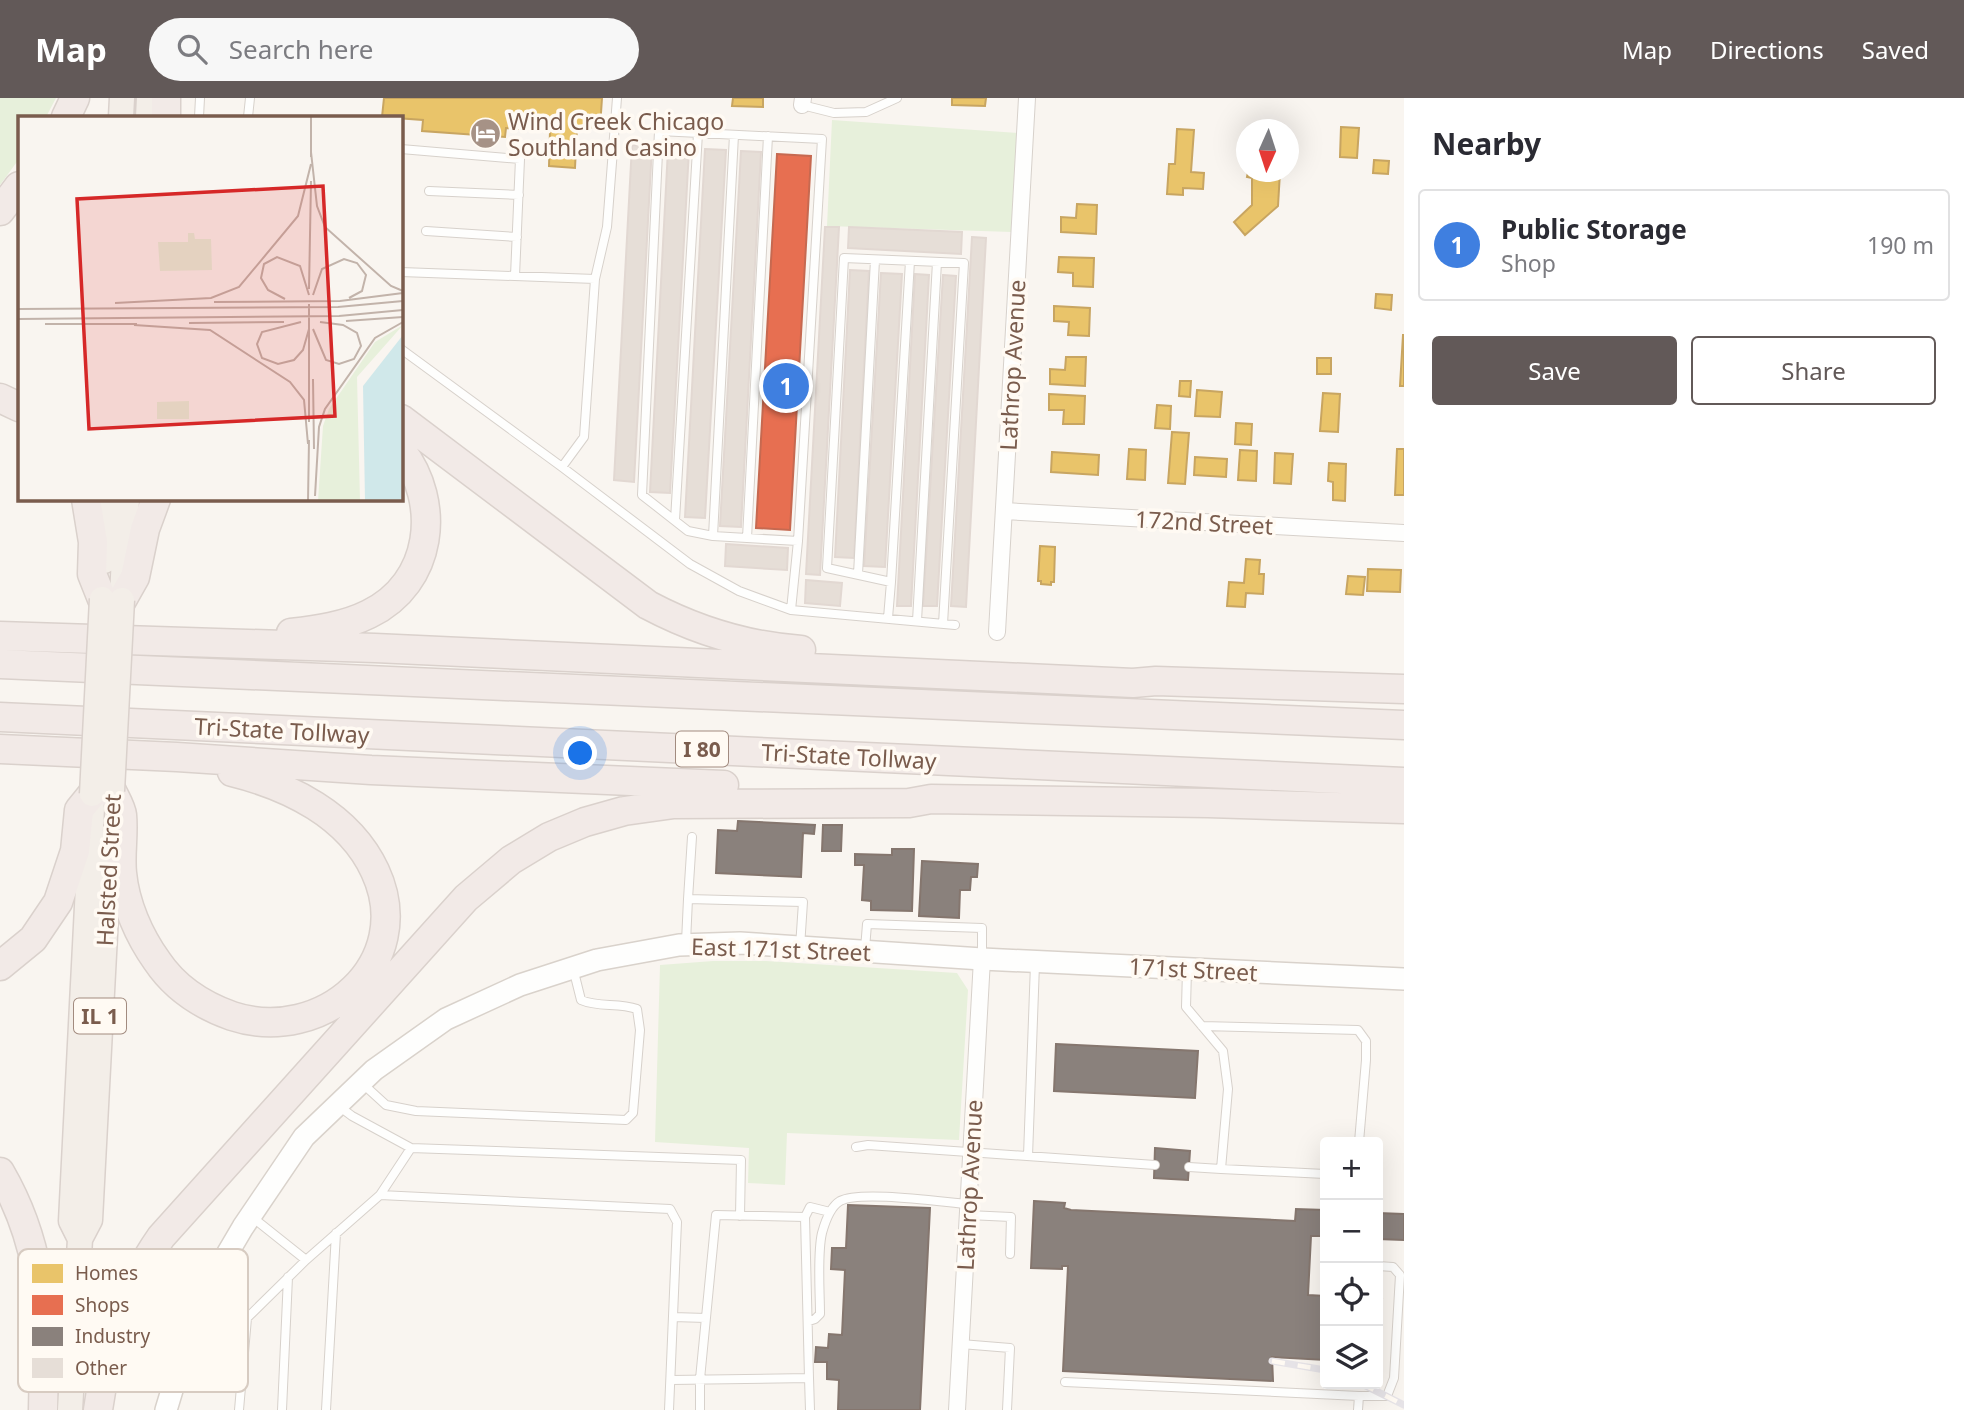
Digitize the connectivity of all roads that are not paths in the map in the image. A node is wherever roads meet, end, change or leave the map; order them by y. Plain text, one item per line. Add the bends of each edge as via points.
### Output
1 (75, 98) edge
2 (122, 98) edge
3 (149, 98) edge
4 (166, 98) edge
5 (200, 98) edge
6 (250, 98) edge
7 (617, 98) edge
8 (897, 98) edge
9 (1027, 98) edge
10 (802, 101) edge
11 (66, 116) edge
12 (121, 116) edge
13 (148, 116) edge
14 (166, 116) edge
15 (199, 116) edge
16 (248, 116) edge
17 (698, 133) junction
18 (734, 135) junction
19 (768, 136) junction
20 (402, 149) edge
21 (18, 187) edge
22 (429, 191) dead end
23 (519, 195) junction
24 (0, 211) edge
25 (426, 231) dead end
26 (517, 237) junction
27 (875, 260) junction
28 (910, 261) junction
29 (937, 262) junction
30 (402, 272) edge
31 (515, 276) junction
32 (595, 279) junction
33 (402, 350) edge
34 (0, 398) edge
35 (18, 407) edge
36 (402, 420) edge
37 (402, 451) edge
38 (562, 467) junction
39 (86, 500) edge
40 (106, 500) edge
41 (127, 500) edge
42 (156, 500) edge
43 (1004, 511) junction
44 (675, 520) junction
45 (1404, 533) edge
46 (713, 536) junction
47 (747, 538) junction
48 (798, 541) junction
49 (858, 574) junction
50 (891, 582) junction
51 (112, 600) junction
52 (791, 610) junction
53 (888, 618) junction
54 (916, 621) junction
55 (943, 624) junction
56 (955, 625) dead end
57 (0, 627) edge
58 (998, 632) dead end
59 (0, 636) edge
60 (58, 638) junction
61 (170, 642) junction
62 (0, 664) edge
63 (1156, 681) junction
64 (1404, 690) edge
65 (0, 717) edge
66 (1404, 725) edge
67 (1, 749) edge
68 (158, 756) junction
69 (1404, 782) edge
70 (102, 792) junction
71 (931, 799) junction
72 (1404, 809) edge
73 (692, 837) dead end
74 (688, 898) junction
75 (686, 945) junction
76 (800, 947) junction
77 (865, 951) junction
78 (982, 959) junction
79 (1035, 961) junction
80 (0, 967) edge
81 (573, 968) junction
82 (1187, 969) junction
83 (1404, 979) edge
84 (1202, 1026) junction
85 (361, 1082) junction
86 (338, 1105) junction
87 (1359, 1137) edge
88 (856, 1147) dead end
89 (411, 1148) junction
90 (971, 1152) junction
91 (1028, 1156) junction
92 (1155, 1165) dead end
93 (1189, 1167) dead end
94 (1221, 1169) junction
95 (0, 1172) edge
96 (1320, 1174) edge
97 (380, 1195) junction
98 (968, 1209) junction
99 (253, 1212) junction
100 (830, 1212) junction
101 (740, 1216) junction
102 (805, 1217) junction
103 (336, 1233) junction
104 (32, 1249) edge
105 (79, 1249) edge
106 (154, 1249) edge
107 (230, 1249) edge
108 (1010, 1254) dead end
109 (306, 1260) junction
110 (1383, 1266) edge
111 (288, 1277) junction
112 (248, 1317) edge
113 (673, 1317) junction
114 (706, 1318) junction
115 (809, 1321) junction
116 (961, 1344) junction
117 (809, 1378) junction
118 (700, 1379) junction
119 (671, 1380) junction
120 (1065, 1382) dead end
121 (43, 1392) edge
122 (71, 1392) edge
123 (101, 1392) edge
124 (171, 1392) edge
125 (241, 1392) edge
126 (1359, 1396) junction
127 (43, 1410) edge
128 (70, 1410) edge
129 (98, 1410) edge
130 (166, 1410) edge
131 (239, 1410) edge
132 (282, 1410) edge
133 (327, 1410) edge
134 (669, 1410) edge
135 (700, 1410) edge
136 (810, 1410) edge
137 (957, 1410) edge
138 (1007, 1410) edge
139 (1358, 1410) edge

1 - 11 highway
2 - 12 main road
3 - 13 main road
4 - 14 highway
5 - 15 lane
6 - 16 lane
7 - 32 lane via 607,228
8 - 10 lane via 866,111 834,113
9 - 43 street, Lathrop Avenue
17 - 18 lane
17 - 44 lane
17 - 44 lane via 659,131 642,495
18 - 19 lane
18 - 46 lane
19 - 47 lane
19 - 48 lane via 822,139
20 - 23 lane via 520,159
21 - 24 highway
22 - 23 lane
23 - 26 lane
25 - 26 lane
26 - 31 lane
27 - 28 lane
27 - 49 lane
27 - 49 lane via 844,258 827,568
28 - 29 lane
28 - 50 lane
29 - 54 lane
29 - 55 lane via 964,264
30 - 31 lane
31 - 32 lane
32 - 38 lane via 584,437
33 - 38 lane
34 - 35 highway
36 - 63 highway via 635,596 702,630 783,649 1133,675
37 - 61 highway via 421,483 426,528 416,566 391,599 356,620 320,629
38 - 52 lane via 690,564 739,592
39 - 51 highway via 93,542 92,574
40 - 51 main road, Halsted Street / IL 1
41 - 51 main road, Halsted Street / IL 1
42 - 51 highway via 135,577
43 - 45 street, 172nd Street
43 - 58 street, Lathrop Avenue
44 - 46 lane via 688,531
46 - 47 lane
47 - 48 lane
48 - 52 lane
49 - 50 lane
50 - 53 lane
51 - 70 main road, Halsted Street / IL 1, bridge
52 - 53 lane
53 - 54 lane
54 - 55 lane
55 - 56 lane
57 - 60 highway via 37,630
59 - 60 highway
60 - 61 highway
61 - 63 highway
62 - 66 highway
63 - 64 highway
65 - 69 highway, Tri-State Tollway / I 80
67 - 68 highway
68 - 70 highway via 176,765 214,768 287,790 328,814 363,851 382,893 384,928 367,974 339,1002 301,1019 254,1021 221,1012 178,987 151,952 130,907 122,876 122,813
68 - 71 highway via 371,770 909,792
70 - 80 highway via 79,810 75,851 58,902 33,939
70 - 105 main road, Halsted Street / IL 1 via 90,1220
71 - 72 highway
71 - 106 highway via 640,808 549,837 511,860 466,898
73 - 74 lane
74 - 75 lane
74 - 76 lane via 803,902
75 - 76 street, East 171st Street
75 - 81 street, East 171st Street
76 - 77 street, East 171st Street
77 - 78 street, East 171st Street
77 - 78 lane via 867,924 982,928
78 - 79 street, 171st Street
78 - 90 street, Lathrop Avenue
79 - 82 street, 171st Street
79 - 91 lane
81 - 85 street, East 171st Street via 520,985 446,1019
81 - 85 lane via 580,1000 637,1009 640,1030 633,1112 626,1119 416,1111 386,1105
82 - 83 street, 171st Street
82 - 84 lane via 1186,1007
84 - 87 lane via 1358,1030 1366,1041
84 - 94 lane via 1223,1051 1228,1089
85 - 86 street, East 171st Street
86 - 89 lane
86 - 99 street, East 171st Street via 304,1137
88 - 90 lane
89 - 97 lane
89 - 101 lane via 741,1160
90 - 91 lane
90 - 98 street, Lathrop Avenue
91 - 92 lane
93 - 94 lane
94 - 96 lane
95 - 104 highway
97 - 103 lane
97 - 113 lane via 670,1209 677,1222
98 - 100 lane via 860,1197 838,1202
98 - 108 lane via 1011,1217
98 - 116 street, Lathrop Avenue
99 - 107 street
99 - 109 lane
100 - 102 lane via 810,1207
100 - 115 lane via 821,1235 820,1314
101 - 102 lane
101 - 114 lane via 716,1215
102 - 115 lane
103 - 109 lane
103 - 133 lane
109 - 111 lane
110 - 126 lane via 1393,1267 1399,1275 1394,1378 1387,1396
111 - 112 lane
111 - 132 lane
113 - 114 lane
113 - 119 lane
114 - 118 lane
115 - 117 lane
116 - 137 street, Lathrop Avenue
116 - 138 lane via 1010,1349
117 - 118 lane
117 - 136 lane
118 - 119 lane
118 - 135 lane
119 - 134 lane
120 - 126 lane
121 - 127 highway
122 - 128 main road, Halsted Street / IL 1
123 - 129 highway
124 - 130 street
125 - 131 lane
126 - 139 lane

